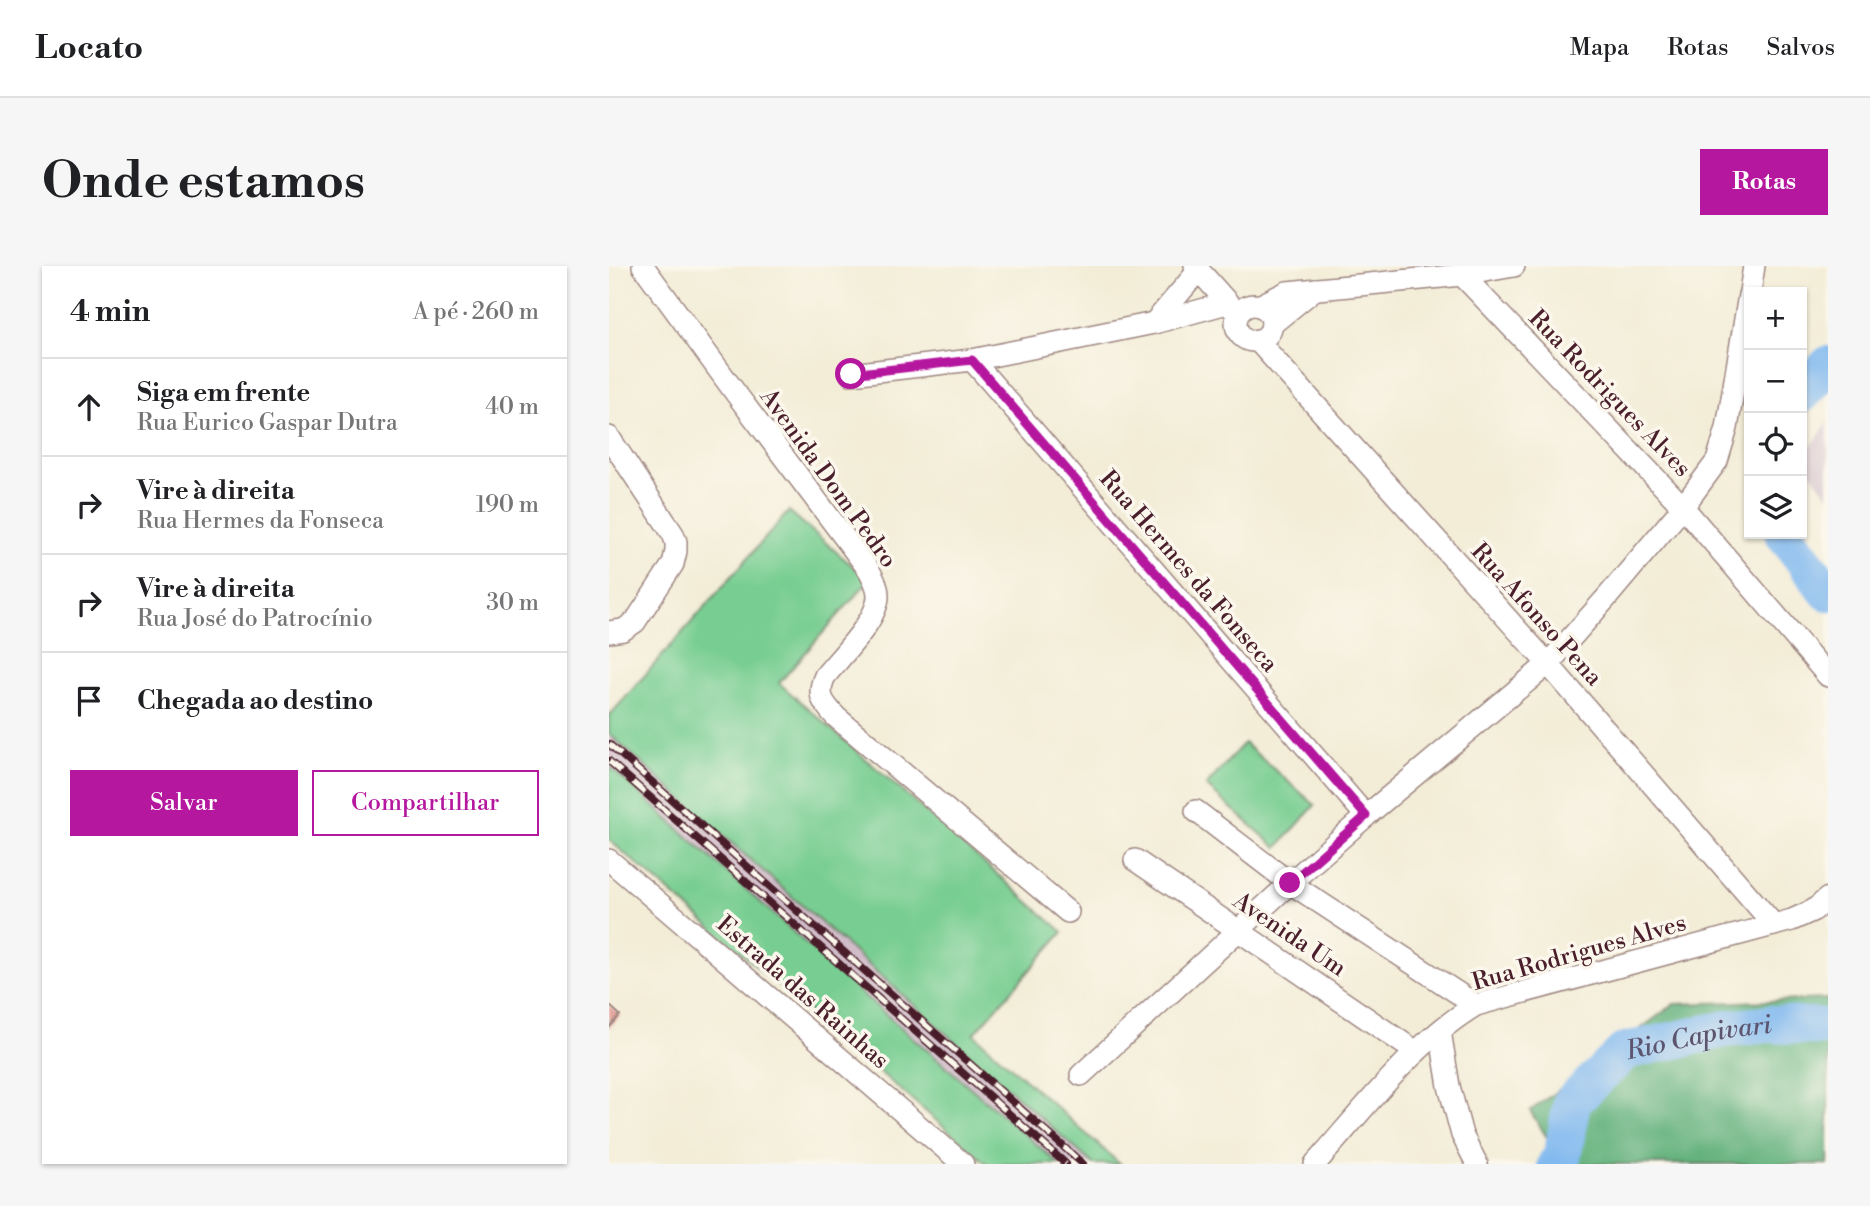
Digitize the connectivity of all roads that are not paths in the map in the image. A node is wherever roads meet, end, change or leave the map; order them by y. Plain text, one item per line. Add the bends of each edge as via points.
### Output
1 (643, 266) edge
2 (1514, 266) edge
3 (1754, 266) edge
4 (1197, 268) edge
5 (1462, 275) junction
6 (1750, 287) edge
7 (1315, 289) junction
8 (1259, 306) junction
9 (1233, 309) junction
10 (1154, 323) junction
11 (1272, 324) junction
12 (1744, 324) edge
13 (1257, 341) junction
14 (972, 360) junction
15 (851, 374) dead end
16 (609, 436) edge
17 (1683, 507) junction
18 (609, 632) edge
19 (1548, 664) junction
20 (1828, 676) edge
21 (1196, 811) dead end
22 (1366, 816) junction
23 (609, 860) edge
24 (1135, 860) dead end
25 (1290, 883) junction
26 (1828, 898) edge
27 (1068, 912) dead end
28 (1774, 925) junction
29 (1238, 930) junction
30 (1476, 1005) junction
31 (1440, 1031) junction
32 (1416, 1052) junction
33 (1081, 1075) dead end
34 (963, 1164) edge
35 (1315, 1164) edge
36 (1477, 1164) edge

1 - 27 street, Avenida Dom Pedro via 876,582 879,595 873,617 825,676 821,686 825,705
2 - 5 street
3 - 6 street
4 - 9 street
4 - 10 street
5 - 7 street
5 - 17 street, Rua Rodrigues Alves
7 - 8 street via 1287,292
7 - 11 street
8 - 9 street
8 - 11 street via 1266,309
9 - 10 street
9 - 13 street via 1242,336
10 - 14 street
11 - 13 street
12 - 17 street via 1722,447
13 - 19 street, Rua Afonso Pena
14 - 15 street
14 - 22 street, Rua Hermes da Fonseca
16 - 18 street via 676,542 673,564 635,622
17 - 19 street
17 - 20 street, Rua Rodrigues Alves
19 - 22 street
19 - 28 street, Rua Afonso Pena
21 - 25 street
22 - 25 street
23 - 34 street, Estrada das Rainhas
24 - 29 street, Avenida Um
25 - 29 street
25 - 30 street
26 - 28 street, Rua Rodrigues Alves via 1814,909
28 - 30 street, Rua Rodrigues Alves
29 - 32 street, Avenida Um
29 - 33 street
30 - 31 street, Rua Rodrigues Alves
31 - 32 street, Rua Rodrigues Alves
31 - 36 street via 1462,1135
32 - 35 street, Rua Rodrigues Alves

